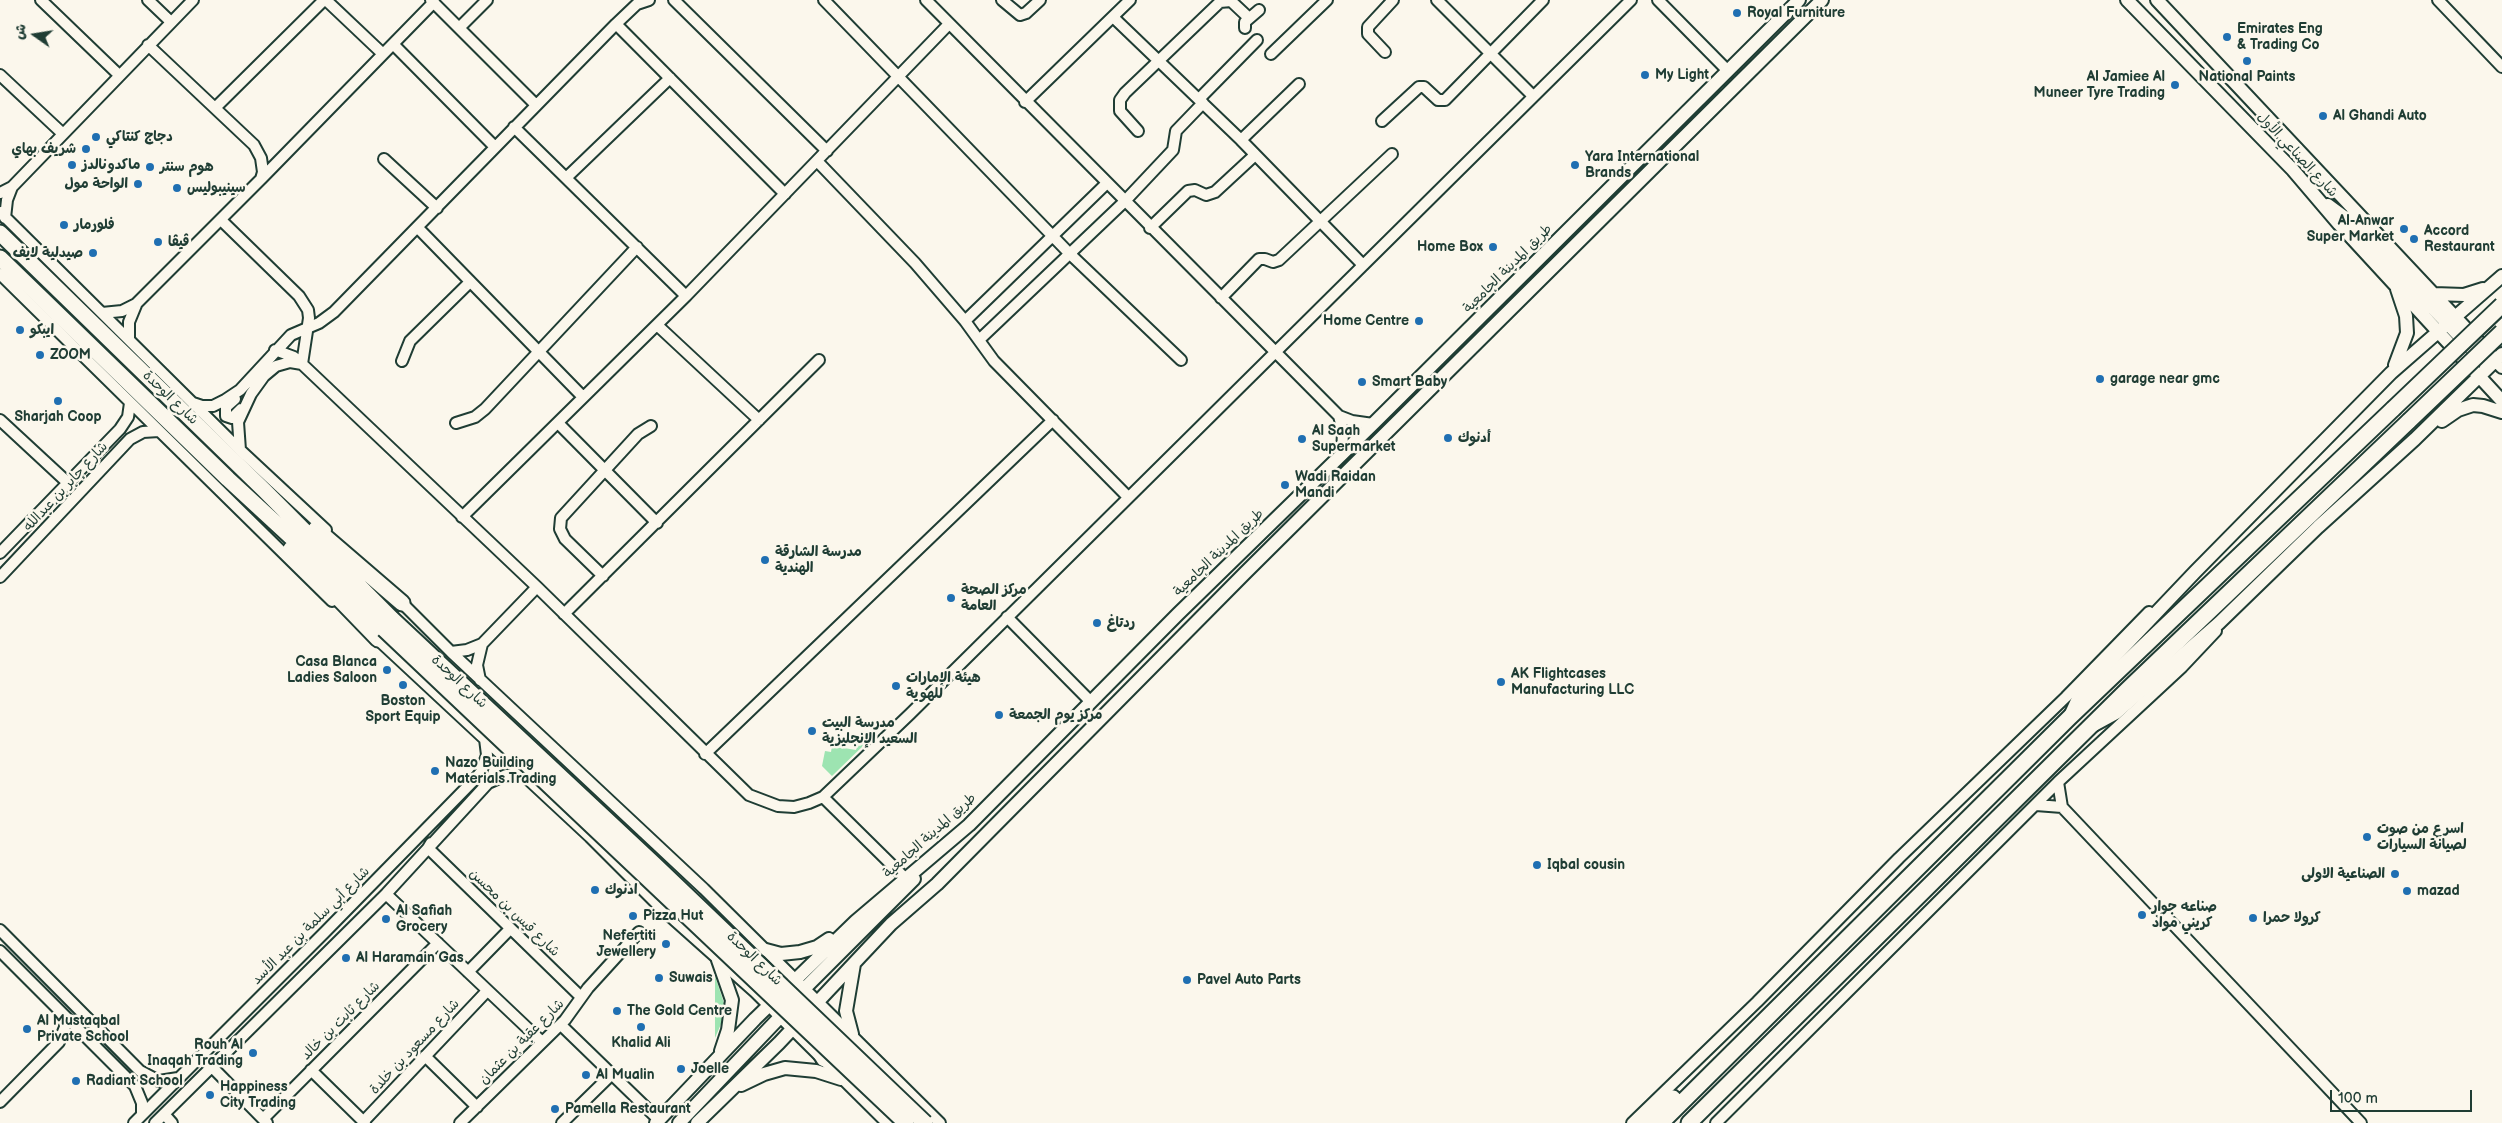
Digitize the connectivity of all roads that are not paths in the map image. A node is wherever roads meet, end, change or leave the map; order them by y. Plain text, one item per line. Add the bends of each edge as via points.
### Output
1 (41, 0) edge
2 (148, 0) edge
3 (193, 0) edge
4 (325, 0) edge
5 (487, 0) edge
6 (649, 0) edge
7 (674, 0) edge
8 (824, 0) edge
9 (926, 0) edge
10 (1002, 0) edge
11 (1040, 0) edge
12 (1130, 0) edge
13 (1326, 0) edge
14 (1393, 0) edge
15 (1437, 0) edge
16 (1543, 0) edge
17 (1630, 0) edge
18 (1658, 0) edge
19 (1798, 0) edge
20 (1822, 0) edge
21 (2127, 0) edge
22 (2157, 0) edge
23 (2438, 0) edge
24 (432, 1) edge
25 (1219, 1) edge
26 (1259, 10) dead end
27 (1113, 17) junction
28 (1249, 18) junction
29 (171, 22) junction
30 (616, 24) junction
31 (949, 24) junction
32 (459, 28) junction
33 (1245, 28) dead end
34 (1257, 40) dead end
35 (392, 44) junction
36 (148, 45) junction
37 (1385, 52) dead end
38 (383, 54) junction
39 (1271, 54) dead end
40 (1491, 54) junction
41 (1158, 60) junction
42 (2502, 67) edge
43 (1728, 71) junction
44 (0, 75) edge
45 (119, 75) junction
46 (898, 77) junction
47 (670, 78) junction
48 (1299, 84) dead end
49 (1533, 96) junction
50 (1201, 101) junction
51 (1025, 102) junction
52 (536, 105) junction
53 (215, 108) junction
54 (1382, 121) dead end
55 (514, 127) junction
56 (1138, 131) dead end
57 (62, 133) junction
58 (1241, 140) junction
59 (495, 147) junction
60 (827, 151) junction
61 (1255, 154) junction
62 (1392, 154) dead end
63 (384, 159) dead end
64 (817, 162) junction
65 (566, 178) junction
66 (261, 179) junction
67 (1106, 184) junction
68 (12, 187) junction
69 (0, 193) edge
70 (785, 194) junction
71 (2321, 201) junction
72 (1124, 202) junction
73 (437, 208) junction
74 (3, 215) edge
75 (221, 220) junction
76 (1320, 222) junction
77 (418, 228) junction
78 (1150, 228) junction
79 (0, 232) edge
80 (1053, 237) junction
81 (637, 247) junction
82 (1070, 254) junction
83 (0, 258) edge
84 (1363, 265) junction
85 (0, 274) edge
86 (2502, 276) edge
87 (470, 282) junction
88 (2395, 285) junction
89 (2492, 285) junction
90 (2434, 294) junction
91 (686, 296) junction
92 (1221, 298) junction
93 (136, 304) junction
94 (2502, 304) edge
95 (102, 313) junction
96 (965, 322) junction
97 (2446, 323) junction
98 (657, 325) junction
99 (310, 327) junction
100 (2502, 332) edge
101 (129, 339) junction
102 (979, 340) junction
103 (84, 349) junction
104 (275, 350) junction
105 (1276, 352) junction
106 (539, 353) junction
107 (819, 360) dead end
108 (1181, 360) dead end
109 (402, 361) dead end
110 (2497, 362) edge
111 (302, 364) junction
112 (2392, 373) junction
113 (2479, 376) junction
114 (240, 390) junction
115 (583, 398) junction
116 (2502, 401) edge
117 (192, 402) junction
118 (130, 403) junction
119 (246, 403) junction
120 (2502, 412) edge
121 (1339, 416) junction
122 (0, 420) edge
123 (759, 420) junction
124 (1053, 420) junction
125 (456, 423) dead end
126 (558, 423) junction
127 (1373, 424) junction
128 (651, 426) dead end
129 (159, 431) junction
130 (2415, 439) junction
131 (106, 443) junction
132 (240, 450) junction
133 (1342, 455) junction
134 (604, 469) junction
135 (93, 478) junction
136 (67, 482) junction
137 (264, 490) junction
138 (1128, 497) junction
139 (462, 517) junction
140 (657, 524) junction
141 (0, 553) edge
142 (2195, 572) junction
143 (603, 576) junction
144 (0, 577) edge
145 (537, 588) junction
146 (402, 603) junction
147 (564, 614) junction
148 (1007, 617) junction
149 (2219, 622) junction
150 (384, 629) junction
151 (482, 644) junction
152 (450, 652) junction
153 (480, 680) junction
154 (1091, 702) junction
155 (2069, 718) junction
156 (2091, 726) junction
157 (485, 738) junction
158 (705, 754) junction
159 (526, 776) junction
160 (2058, 782) junction
161 (823, 797) junction
162 (2036, 805) junction
163 (2062, 807) junction
164 (433, 822) junction
165 (428, 848) junction
166 (925, 862) junction
167 (905, 878) junction
168 (386, 894) junction
169 (856, 921) junction
170 (510, 929) junction
171 (0, 930) edge
172 (639, 932) dead end
173 (438, 943) junction
174 (0, 950) edge
175 (766, 950) junction
176 (718, 960) junction
177 (855, 962) junction
178 (468, 972) junction
179 (795, 979) junction
180 (805, 988) junction
181 (487, 991) junction
182 (581, 997) junction
183 (818, 1001) junction
184 (55, 1006) junction
185 (768, 1006) junction
186 (65, 1016) junction
187 (780, 1017) junction
188 (801, 1019) junction
189 (561, 1025) junction
190 (792, 1029) junction
191 (101, 1032) junction
192 (852, 1034) junction
193 (542, 1042) junction
194 (425, 1056) junction
195 (718, 1057) junction
196 (823, 1060) junction
197 (1716, 1066) junction
198 (212, 1067) junction
199 (311, 1070) junction
200 (611, 1075) junction
201 (179, 1078) junction
202 (842, 1080) junction
203 (732, 1089) junction
204 (0, 1102) edge
205 (477, 1107) junction
206 (164, 1114) junction
207 (142, 1115) junction
208 (265, 1121) edge
209 (364, 1122) edge
210 (657, 1122) edge
211 (134, 1123) edge
212 (155, 1123) edge
213 (172, 1123) edge
214 (460, 1123) edge
215 (562, 1123) edge
216 (679, 1123) edge
217 (697, 1123) edge
218 (888, 1123) edge
219 (906, 1123) edge
220 (925, 1123) edge
221 (940, 1123) edge
222 (1632, 1123) edge
223 (1643, 1123) edge
224 (1661, 1123) edge
225 (1689, 1123) edge
226 (1716, 1123) edge
227 (2361, 1123) edge

1 - 45 street
2 - 29 street
3 - 29 street
4 - 38 street
4 - 53 street
5 - 32 street
6 - 30 street via 637,4
7 - 60 street
8 - 46 street
9 - 31 street
10 - 11 street via 1020,14 1026,13
12 - 27 street
13 - 39 street
14 - 37 street via 1368,27 1368,34
15 - 40 street
16 - 40 street
17 - 49 street
18 - 43 street
19 - 43 main road, طريق المدينة الجامعية
20 - 177 main road via 937,884 891,924
21 - 71 main road, شارع الصناعي الأول
22 - 90 main road, شارع الصناعي الأول
23 - 42 street
24 - 32 street
24 - 35 street
25 - 28 street via 1230,1
25 - 41 street
26 - 28 street
27 - 41 street
27 - 51 street
28 - 33 street
29 - 36 street
30 - 47 street
30 - 52 street
31 - 46 street
31 - 51 street
32 - 52 street
34 - 50 street
35 - 38 street
35 - 59 street
36 - 45 street
36 - 53 street
38 - 66 street
40 - 49 street
40 - 54 street via 1445,100 1438,100 1424,87 1418,87
41 - 50 street
41 - 56 street via 1120,100 1123,116
43 - 127 main road, طريق المدينة الجامعية
44 - 57 street
45 - 57 street
46 - 60 street
46 - 80 street
47 - 65 street
47 - 70 street
48 - 58 street
49 - 84 street
50 - 58 street
50 - 72 street via 1176,131 1173,150
51 - 67 street
52 - 55 street
53 - 66 street via 258,151 263,165
55 - 59 street
55 - 65 street
57 - 68 street
58 - 61 street
59 - 73 street
60 - 64 street
61 - 76 street
61 - 78 street via 1215,192 1206,195 1191,190 1185,193
62 - 76 street
63 - 73 street
64 - 70 street
64 - 96 street via 915,263
65 - 81 street
66 - 75 street
67 - 72 street
67 - 80 street
68 - 69 street
68 - 74 street
70 - 91 street
71 - 88 main road, شارع الصناعي الأول
71 - 97 main road via 2351,222
72 - 78 street
72 - 82 street
73 - 77 street
74 - 95 street
75 - 93 street
75 - 99 street via 299,296 308,310
76 - 84 street
76 - 92 street via 1279,260 1260,260
77 - 87 street
77 - 99 street via 334,312
78 - 92 street
79 - 137 highway, شارع الوحدة
80 - 82 street
80 - 96 street
81 - 91 street
81 - 106 street
82 - 102 street
82 - 108 street
83 - 103 highway, شارع الوحدة
84 - 105 street
85 - 103 street
86 - 89 main road
87 - 106 street
87 - 109 street via 410,341
88 - 97 main road, شارع الصناعي الأول
88 - 112 main road via 2406,316 2407,333
89 - 90 main road via 2464,294
89 - 97 main road
90 - 97 main road, شارع الصناعي الأول
91 - 98 street
92 - 105 street
93 - 95 street via 122,311
93 - 101 street via 128,322
94 - 155 highway, bridge
95 - 101 street
96 - 102 street
97 - 110 main road
97 - 112 main road
97 - 113 main road, شارع الصناعي الأول
98 - 115 street
98 - 123 street
99 - 104 street via 291,335
99 - 111 street
100 - 156 highway, bridge
101 - 117 street
102 - 124 street via 994,361
103 - 118 street
103 - 150 highway, شارع الوحدة via 318,562
104 - 111 street
104 - 114 street
105 - 121 street
105 - 138 street
106 - 115 street
106 - 125 street via 485,409 475,417
107 - 123 street
110 - 113 main road
111 - 119 street via 282,364 269,370
111 - 139 street
112 - 142 main road
113 - 116 main road, شارع الصناعي الأول
113 - 130 main road
114 - 117 street via 212,406
114 - 119 street via 225,413 232,418
115 - 126 street
117 - 132 street
118 - 129 street
118 - 131 street, شارع جابر بن عبدالله via 125,423
119 - 132 street via 238,422
120 - 130 main road via 2478,405 2465,407
121 - 127 street
121 - 133 street via 1343,431
122 - 136 street
123 - 140 street
124 - 138 street
124 - 158 street
126 - 134 street
126 - 139 street
127 - 133 main road, طريق المدينة الجامعية
128 - 134 street via 638,434
129 - 135 street, شارع جابر بن عبدالله via 136,435
129 - 150 street via 326,596
130 - 149 main road
131 - 135 street via 111,444 112,451
131 - 136 street, شارع جابر بن عبدالله
132 - 146 street via 366,565
133 - 154 main road, طريق المدينة الجامعية
134 - 140 street
134 - 143 street via 564,513 559,523 561,535
135 - 144 street, شارع جابر بن عبدالله
136 - 141 street, شارع جابر بن عبدالله
137 - 146 highway via 317,530
137 - 150 highway, شارع الوحدة
138 - 148 street
139 - 145 street
140 - 143 street
142 - 155 main road via 2081,692
142 - 222 street via 2162,598 2066,697
143 - 147 street
145 - 147 street
145 - 151 street
146 - 152 street
147 - 158 street
148 - 154 street
148 - 161 street
149 - 156 main road via 2116,713
149 - 160 street via 2218,629 2205,644
150 - 157 street
150 - 219 highway, شارع الوحدة, bridge
150 - 220 highway, شارع الوحدة, bridge via 654,864
151 - 152 street
151 - 153 street via 477,665
152 - 153 street
153 - 175 street
154 - 166 main road, طريق المدينة الجامعية via 969,825
155 - 197 highway
156 - 225 highway
157 - 159 street
157 - 164 street, شارع أبي سلمة بن عبد الأسد via 487,755 481,772
158 - 161 street via 749,795 763,802 794,806
159 - 165 street via 506,775 488,783
159 - 176 street
160 - 162 street
160 - 163 street
161 - 167 street
162 - 163 street
162 - 226 street
163 - 227 street
164 - 165 street via 437,832
164 - 201 street, شارع أبي سلمة بن عبد الأسد
165 - 168 street
165 - 170 street, شارع قيس بن محسن
166 - 167 main road, طريق المدينة الجامعية
166 - 180 main road via 904,891
167 - 169 main road, طريق المدينة الجامعية
168 - 173 street
168 - 198 street
169 - 175 main road via 809,950 781,954
169 - 179 main road, طريق المدينة الجامعية
170 - 178 street
170 - 182 street, شارع قيس بن محسن
171 - 191 street
172 - 182 street, شارع عقبة بن عثمان
173 - 178 street
173 - 199 street, شارع ثابت بن خالد
174 - 184 street
175 - 179 street
176 - 185 street
176 - 195 main road via 732,1000 728,1030
177 - 183 main road
177 - 192 main road via 846,1011
178 - 181 street
179 - 180 street
179 - 185 main road, طريق المدينة الجامعية
179 - 187 main road via 792,1000
180 - 183 street
180 - 188 main road via 800,1004
181 - 193 street
181 - 194 street, شارع مسعود بن خلدة
182 - 189 street, شارع عقبة بن عثمان
183 - 188 main road
183 - 192 street
184 - 186 street
184 - 191 street via 71,1013 89,1032
185 - 187 street
185 - 195 main road, طريق المدينة الجامعية
186 - 204 street via 59,1042
186 - 207 street via 135,1086 142,1103
187 - 190 street
187 - 216 main road
188 - 190 main road
188 - 196 main road via 808,1038
189 - 193 street, شارع عقبة بن عثمان
189 - 200 street
190 - 196 street
190 - 203 main road
191 - 201 street via 146,1076 166,1081
192 - 221 street
193 - 205 street, شارع عقبة بن عثمان
194 - 205 street
194 - 209 street, شارع مسعود بن خلدة
195 - 210 main road, طريق المدينة الجامعية
196 - 202 street
197 - 223 highway
197 - 224 highway
198 - 206 street
198 - 208 street
199 - 208 street, شارع ثابت بن خالد
199 - 209 street
200 - 210 street
200 - 215 street
201 - 207 street, شارع أبي سلمة بن عبد الأسد
202 - 203 main road via 816,1070 785,1068
202 - 218 street
203 - 217 main road
205 - 214 street, شارع عقبة بن عثمان
206 - 212 street
206 - 213 street
207 - 211 street, شارع أبي سلمة بن عبد الأسد

